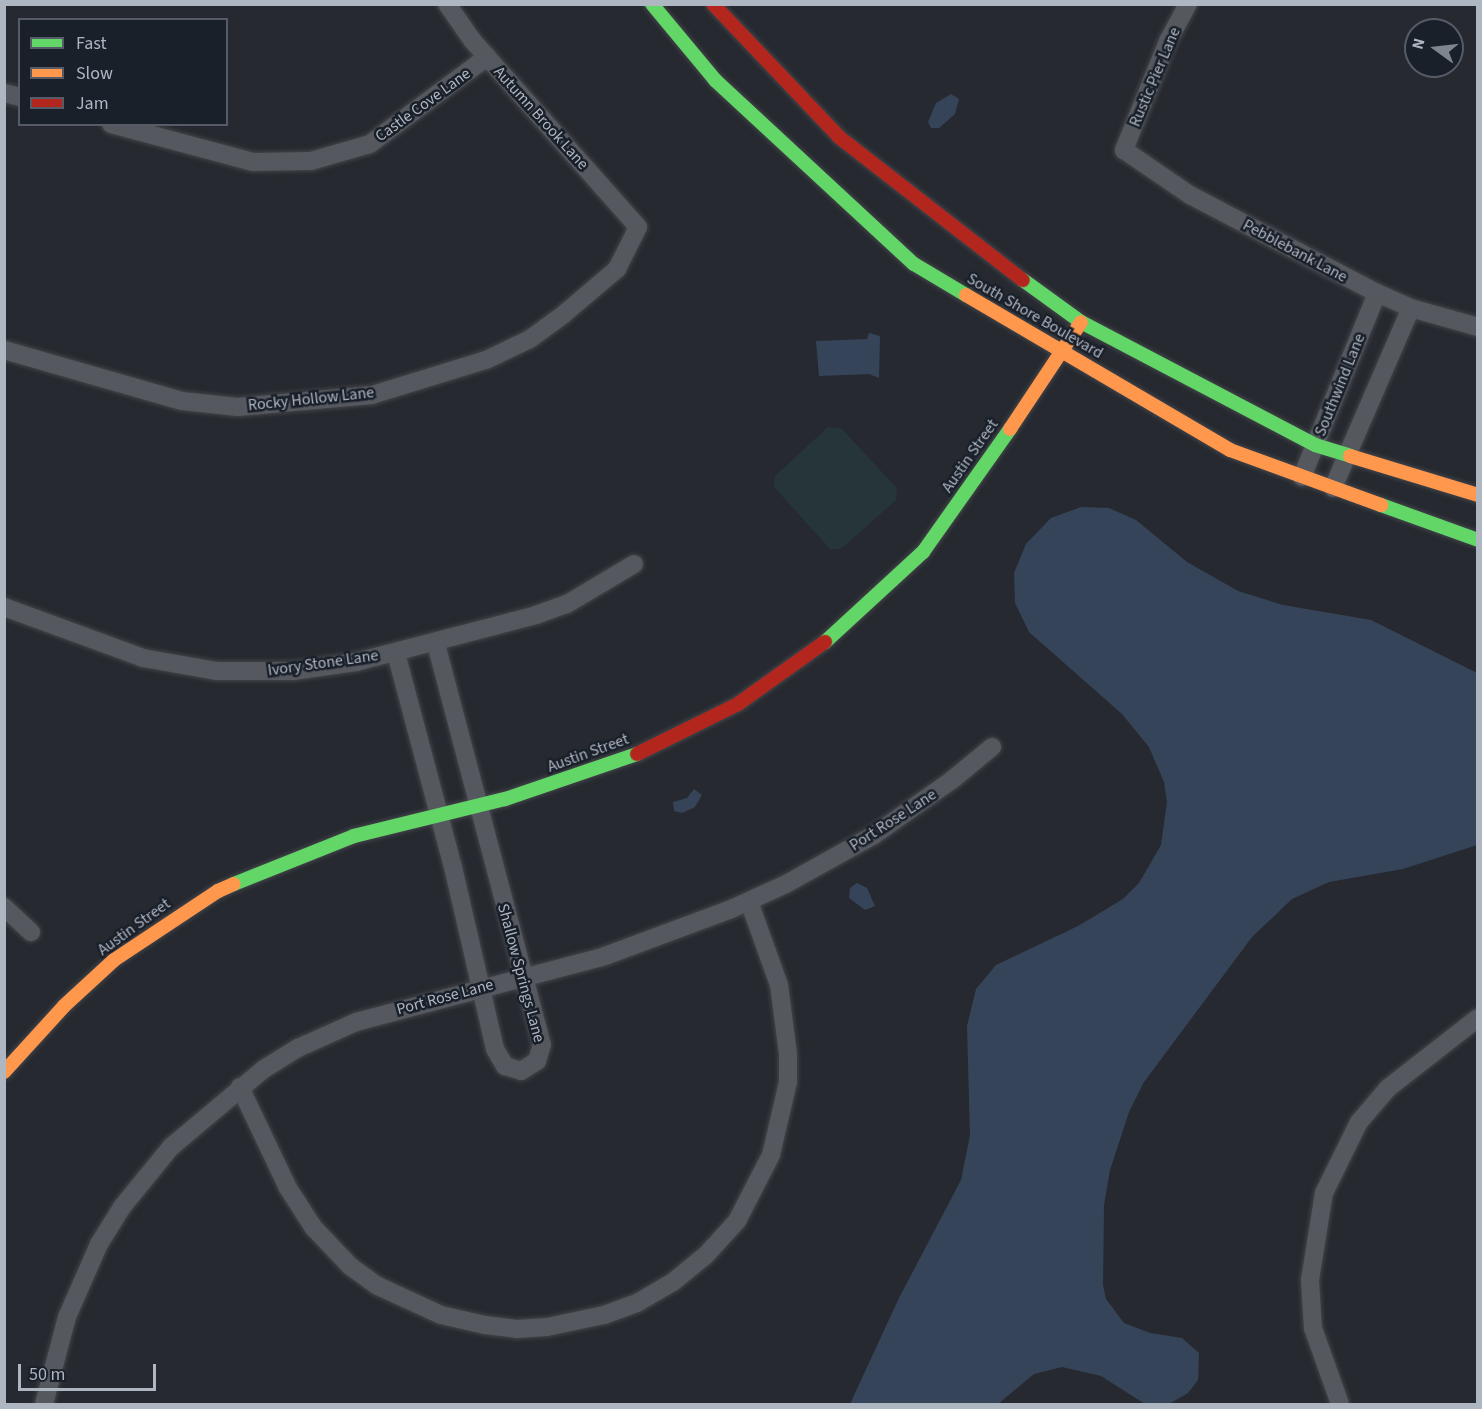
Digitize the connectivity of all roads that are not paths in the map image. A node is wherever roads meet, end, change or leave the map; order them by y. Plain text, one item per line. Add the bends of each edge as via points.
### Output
1 (447, 4) edge
2 (652, 4) edge
3 (713, 4) edge
4 (1188, 4) edge
5 (487, 57) junction
6 (118, 126) edge
7 (1124, 150) joint
8 (638, 227) joint
9 (1377, 293) junction
10 (1411, 308) junction
11 (1081, 322) junction
12 (1478, 327) edge
13 (4, 350) edge
14 (1063, 352) junction
15 (1315, 445) junction
16 (1347, 455) junction
17 (1302, 477) junction
18 (1333, 488) junction
19 (1478, 495) edge
20 (1478, 540) edge
21 (634, 564) dead end
22 (4, 607) edge
23 (436, 643) junction
24 (396, 652) junction
25 (992, 747) dead end
26 (477, 806) junction
27 (439, 815) junction
28 (749, 901) junction
29 (4, 907) edge
30 (31, 932) dead end
31 (522, 977) junction
32 (481, 987) junction
33 (1478, 1018) edge
34 (4, 1072) edge
35 (240, 1087) junction
36 (1336, 1403) edge
37 (44, 1404) edge

1 - 5 street, Autumn Brook Lane
2 - 14 street, South Shore Boulevard via 715,80 914,264
3 - 11 street, South Shore Boulevard via 839,137 968,241
4 - 7 street, Rustic Pier Lane via 1168,41
5 - 6 street, Castle Cove Lane via 370,144 311,161 253,162
5 - 8 street, Autumn Brook Lane
7 - 9 street, Pebblebank Lane via 1190,195
8 - 13 street, Rocky Hollow Lane via 617,269 530,339 486,360 372,395 238,407 182,401
9 - 10 street, Pebblebank Lane
9 - 15 street, Southwind Lane
10 - 12 street, Pebblebank Lane
10 - 16 street, Southwind Lane
11 - 14 street, Austin Street
11 - 15 street, South Shore Boulevard
14 - 17 street, South Shore Boulevard via 1230,450
14 - 26 street, Austin Street via 923,552 832,637 738,704 628,758
15 - 16 street, South Shore Boulevard
15 - 17 street, Southwind Lane
16 - 18 street, Southwind Lane
16 - 19 street, South Shore Boulevard
17 - 18 street, South Shore Boulevard
18 - 20 street, South Shore Boulevard
21 - 23 street, Ivory Stone Lane via 567,604
22 - 24 street, Ivory Stone Lane via 143,658 216,671 293,671
23 - 24 street, Ivory Stone Lane
23 - 26 street, Shallow Springs Lane
24 - 27 street, Shallow Springs Lane
25 - 28 street, Port Rose Lane via 874,835
26 - 27 street, Austin Street
26 - 31 street, Shallow Springs Lane
27 - 32 street, Shallow Springs Lane
27 - 34 street, Austin Street via 354,836 282,862 207,897 114,960 64,1006
28 - 31 street, Port Rose Lane via 669,934
28 - 35 street via 772,958 787,1043 788,1082 771,1155 737,1221 706,1255 664,1287 604,1315 547,1327 484,1325 441,1315 378,1286 350,1266 313,1227 288,1188
29 - 30 street
31 - 32 street, Port Rose Lane
31 - 32 street, Shallow Springs Lane via 542,1046 537,1061 521,1071 512,1071 499,1058
32 - 35 street, Port Rose Lane via 356,1022 298,1048
33 - 36 street via 1388,1088 1359,1122 1324,1192 1310,1280 1313,1328
35 - 37 street, Port Rose Lane via 144,1176 99,1244 67,1317

